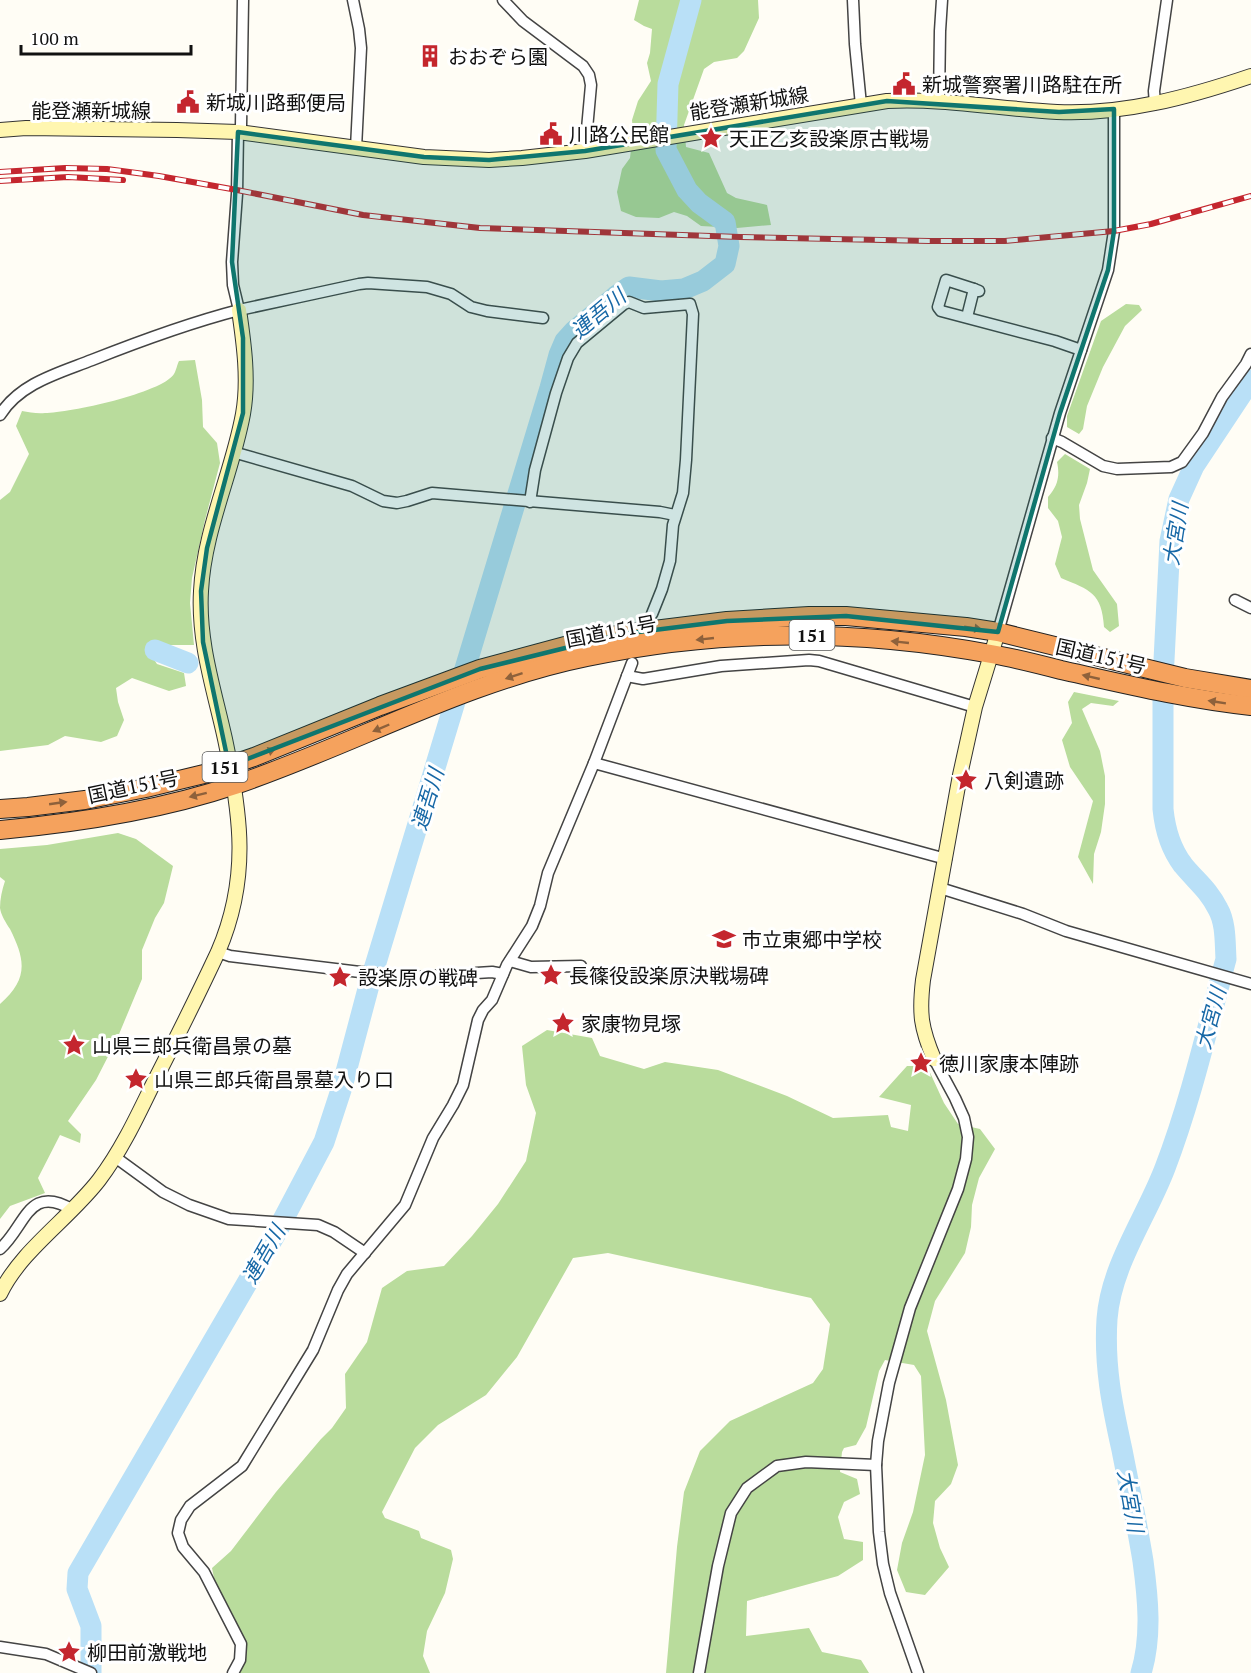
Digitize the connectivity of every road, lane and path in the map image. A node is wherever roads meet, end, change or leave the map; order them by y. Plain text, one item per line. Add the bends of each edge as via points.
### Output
1 (243, 0) edge
2 (353, 0) edge
3 (503, 0) edge
4 (853, 0) edge
5 (942, 0) edge
6 (1167, 0) edge
7 (1251, 76) edge
8 (939, 101) junction
9 (1155, 104) junction
10 (861, 105) junction
11 (1114, 109) junction
12 (0, 130) edge
13 (238, 132) junction
14 (356, 148) junction
15 (585, 151) junction
16 (239, 310) junction
17 (967, 317) junction
18 (543, 318) dead end
19 (1081, 350) junction
20 (1251, 354) edge
21 (0, 414) edge
22 (1052, 438) junction
23 (233, 452) junction
24 (527, 502) junction
25 (675, 514) junction
26 (1235, 600) dead end
27 (1251, 608) edge
28 (652, 614) dead end
29 (998, 632) junction
30 (992, 654) junction
31 (632, 663) dead end
32 (627, 676) junction
33 (1251, 689) edge
34 (1251, 706) edge
35 (975, 707) junction
36 (594, 763) junction
37 (229, 766) junction
38 (233, 785) junction
39 (0, 809) edge
40 (0, 830) edge
41 (946, 859) junction
42 (940, 888) junction
43 (218, 952) junction
44 (510, 961) junction
45 (581, 966) dead end
46 (503, 974) junction
47 (1251, 984) edge
48 (934, 1059) joint
49 (115, 1157) junction
50 (73, 1210) junction
51 (0, 1249) edge
52 (366, 1253) junction
53 (0, 1294) edge
54 (876, 1465) junction
55 (0, 1647) edge
56 (91, 1673) edge
57 (233, 1673) edge
58 (699, 1673) edge
59 (918, 1673) edge

1 - 13 street
2 - 14 street via 360,48
3 - 15 street via 589,75
4 - 10 street
5 - 8 street
6 - 9 street
7 - 9 street, 能登瀬新城線
8 - 10 street, 能登瀬新城線
8 - 11 street, 能登瀬新城線 via 1059,112
9 - 11 street, 能登瀬新城線
10 - 15 street, 能登瀬新城線
11 - 19 street via 1114,231 1108,270
12 - 13 street, 能登瀬新城線
13 - 14 street, 能登瀬新城線
13 - 16 street via 232,262
14 - 15 street, 能登瀬新城線 via 461,160
16 - 18 street via 368,283 427,287 450,294 471,307
16 - 21 street via 139,342 38,381
16 - 23 street via 246,380
17 - 17 street via 938,307 946,280 977,290
17 - 19 street
19 - 22 street
20 - 22 street via 1203,434 1182,462 1171,467 1103,466
22 - 29 street
23 - 24 street via 352,486 383,501 397,503 432,493
23 - 37 street via 207,548 201,591 202,642
24 - 25 street
24 - 25 street via 556,393 577,343 629,302 644,308 690,304 693,315 686,459 683,493
25 - 28 street via 670,561
26 - 27 street
29 - 30 street
29 - 33 highway, 国道151号 / 151 via 1185,678
37 -> 29 highway, 国道151号 / 151 via 480,669 622,634 809,616 846,616
34 -> 30 highway, 国道151号 / 151 via 1148,690
30 - 35 street
30 -> 38 highway, 国道151号 / 151 via 934,645 776,634 673,642 584,657 476,688
31 - 32 street
32 - 35 street via 643,679 721,666 809,660
32 - 36 street
35 - 41 street
36 - 41 street
36 - 44 street via 548,873 532,926
37 - 38 street
39 -> 37 highway, 国道151号 / 151 via 86,800
38 -> 40 highway, 国道151号 / 151 via 88,820
38 - 43 street via 240,831 238,880
41 - 42 street
42 - 47 street via 1066,931
42 - 48 street via 920,1003 921,1020
43 - 46 street via 414,977
43 - 49 street
44 - 45 street via 531,967
44 - 46 street
46 - 52 street via 498,990 478,1020 463,1085 433,1138 405,1204
48 - 54 street via 964,1118 968,1137 966,1159 907,1318 889,1383
49 - 50 street
49 - 52 street via 163,1192 189,1205 229,1218 318,1225
50 - 51 street via 47,1201 33,1205
50 - 53 street via 23,1260
52 - 57 street via 347,1274 313,1350 242,1466 190,1506 181,1520 178,1533 183,1547 204,1572 241,1644 240,1660
54 - 58 street via 806,1462 777,1466 747,1488 731,1513
54 - 59 street via 883,1564
55 - 56 street via 46,1654

